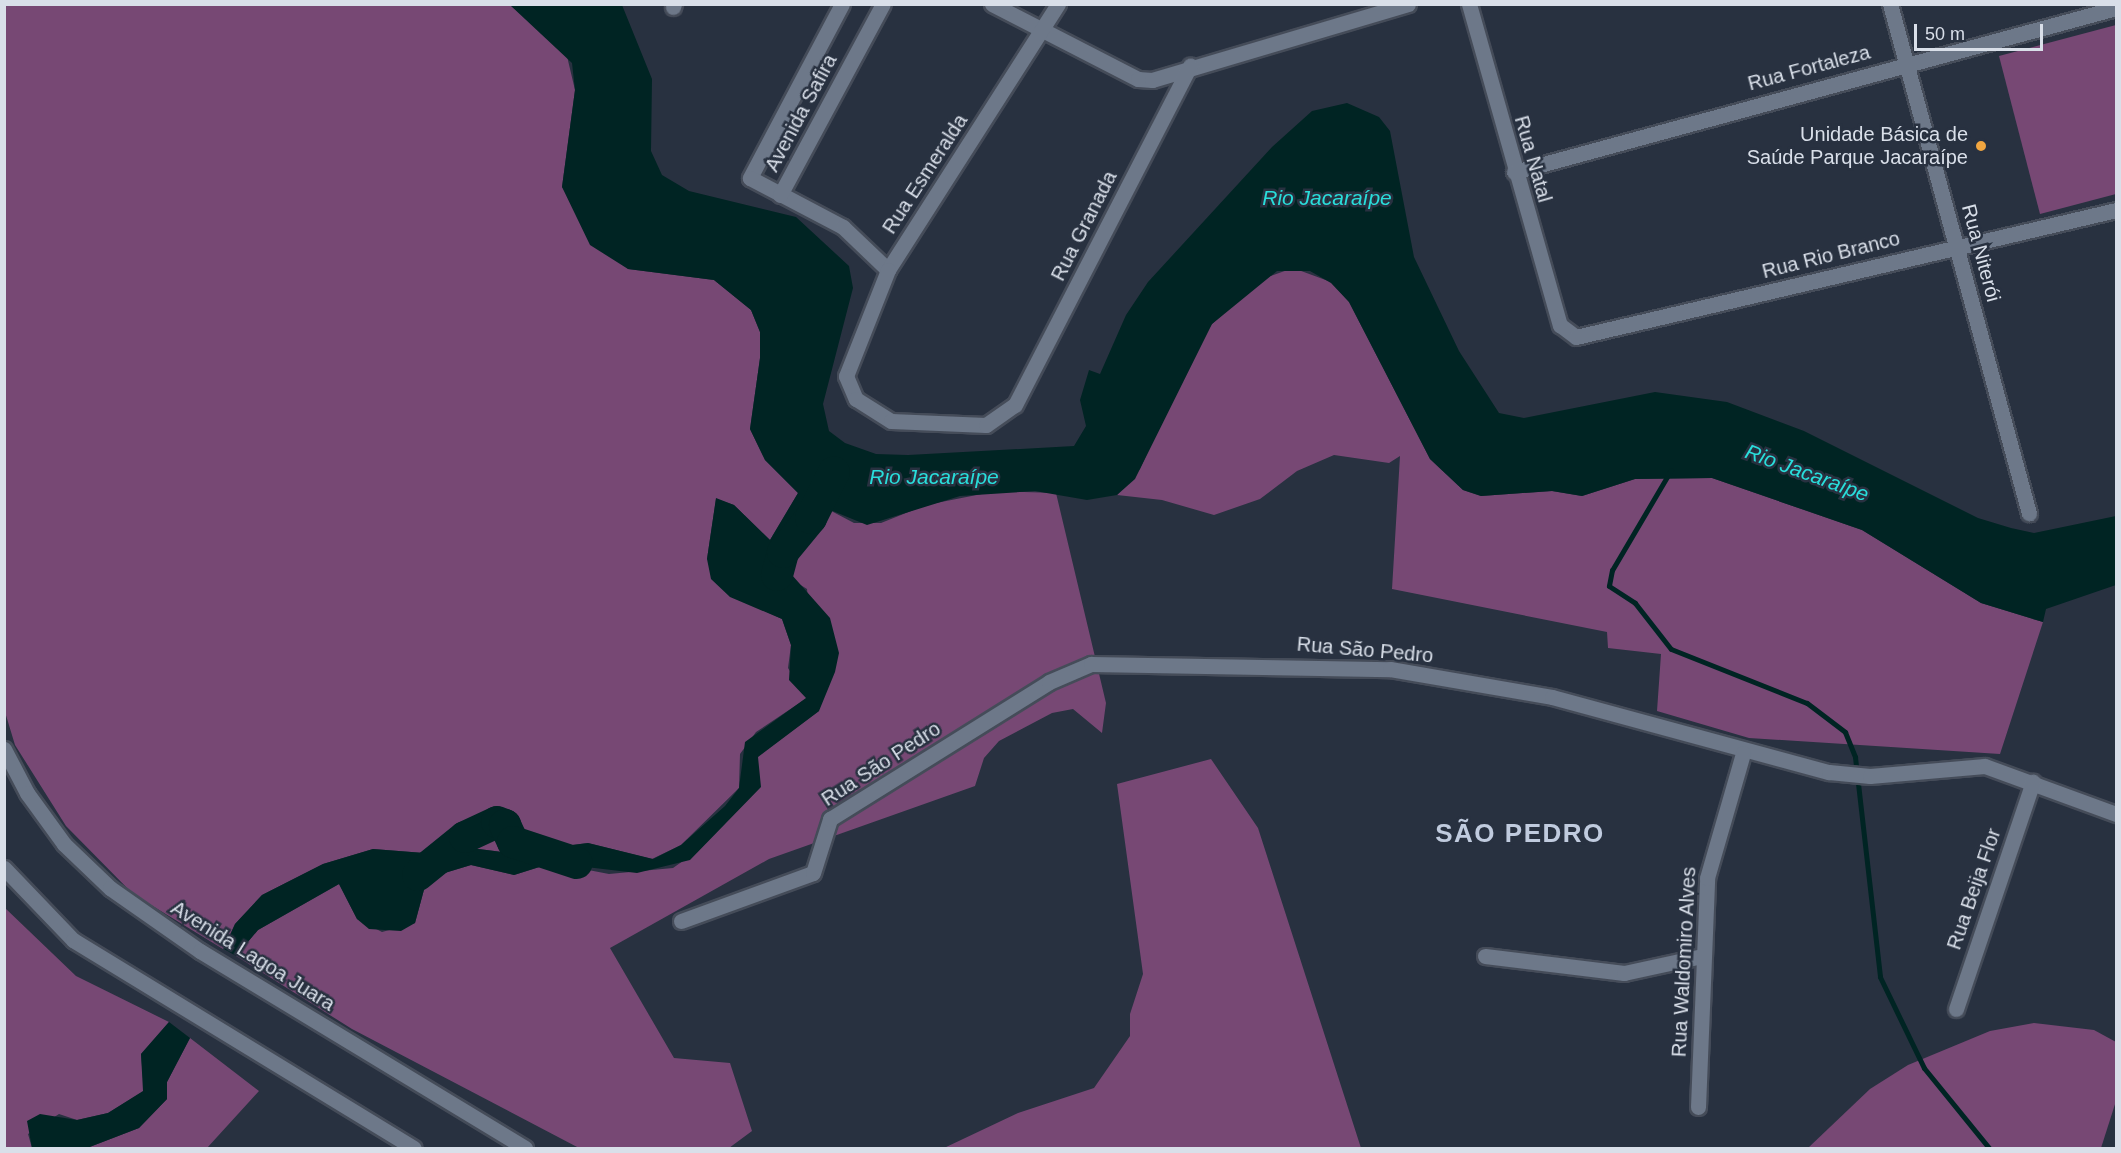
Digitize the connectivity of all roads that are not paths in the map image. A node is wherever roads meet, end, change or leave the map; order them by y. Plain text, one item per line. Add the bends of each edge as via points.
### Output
1 (842, 4) edge
2 (883, 4) edge
3 (992, 4) edge
4 (1058, 4) edge
5 (1408, 4) edge
6 (1469, 4) edge
7 (1890, 4) edge
8 (2116, 8) edge
9 (1043, 31) junction
10 (1906, 63) junction
11 (1190, 66) junction
12 (1514, 172) junction
13 (780, 195) junction
14 (2116, 210) edge
15 (1958, 245) junction
16 (888, 270) junction
17 (1560, 325) joint
18 (846, 376) joint
19 (2029, 513) dead end
20 (4, 749) edge
21 (1743, 753) junction
22 (2033, 782) junction
23 (2116, 814) edge
24 (4, 868) edge
25 (681, 921) dead end
26 (1485, 956) dead end
27 (1702, 956) junction
28 (1956, 1009) dead end
29 (1698, 1107) dead end
30 (414, 1149) edge
31 (525, 1149) edge

1 - 13 street, Avenida Safira via 750,175 753,183
2 - 13 street, Avenida Safira
3 - 9 street
4 - 9 street, Rua Esmeralda
5 - 11 street
6 - 12 street, Rua Natal
7 - 10 street, Rua Niterói
8 - 10 street, Rua Fortaleza
9 - 11 street via 1138,79 1152,80
9 - 16 street, Rua Esmeralda
10 - 12 street, Rua Fortaleza
10 - 15 street, Rua Niterói
11 - 18 street, Rua Granada via 1015,405 986,425 891,421 856,399
12 - 17 street, Rua Natal
13 - 16 street via 843,226
14 - 15 street, Rua Rio Branco
15 - 17 street, Rua Rio Branco via 1587,336 1567,333
15 - 19 street, Rua Niterói
16 - 18 street, Rua Esmeralda
20 - 31 street, Avenida Lagoa Juara via 27,793 64,844 110,888 200,951
21 - 22 street, Rua São Pedro via 1851,776 1985,766
21 - 25 street, Rua São Pedro via 1552,698 1390,669 1091,664 1049,682 831,819 813,873
21 - 27 street, Rua Waldomiro Alves via 1709,868
22 - 23 street, Rua São Pedro
22 - 28 street, Rua Beija Flor
24 - 30 street via 74,940
26 - 27 street via 1624,973
27 - 29 street, Rua Waldomiro Alves

